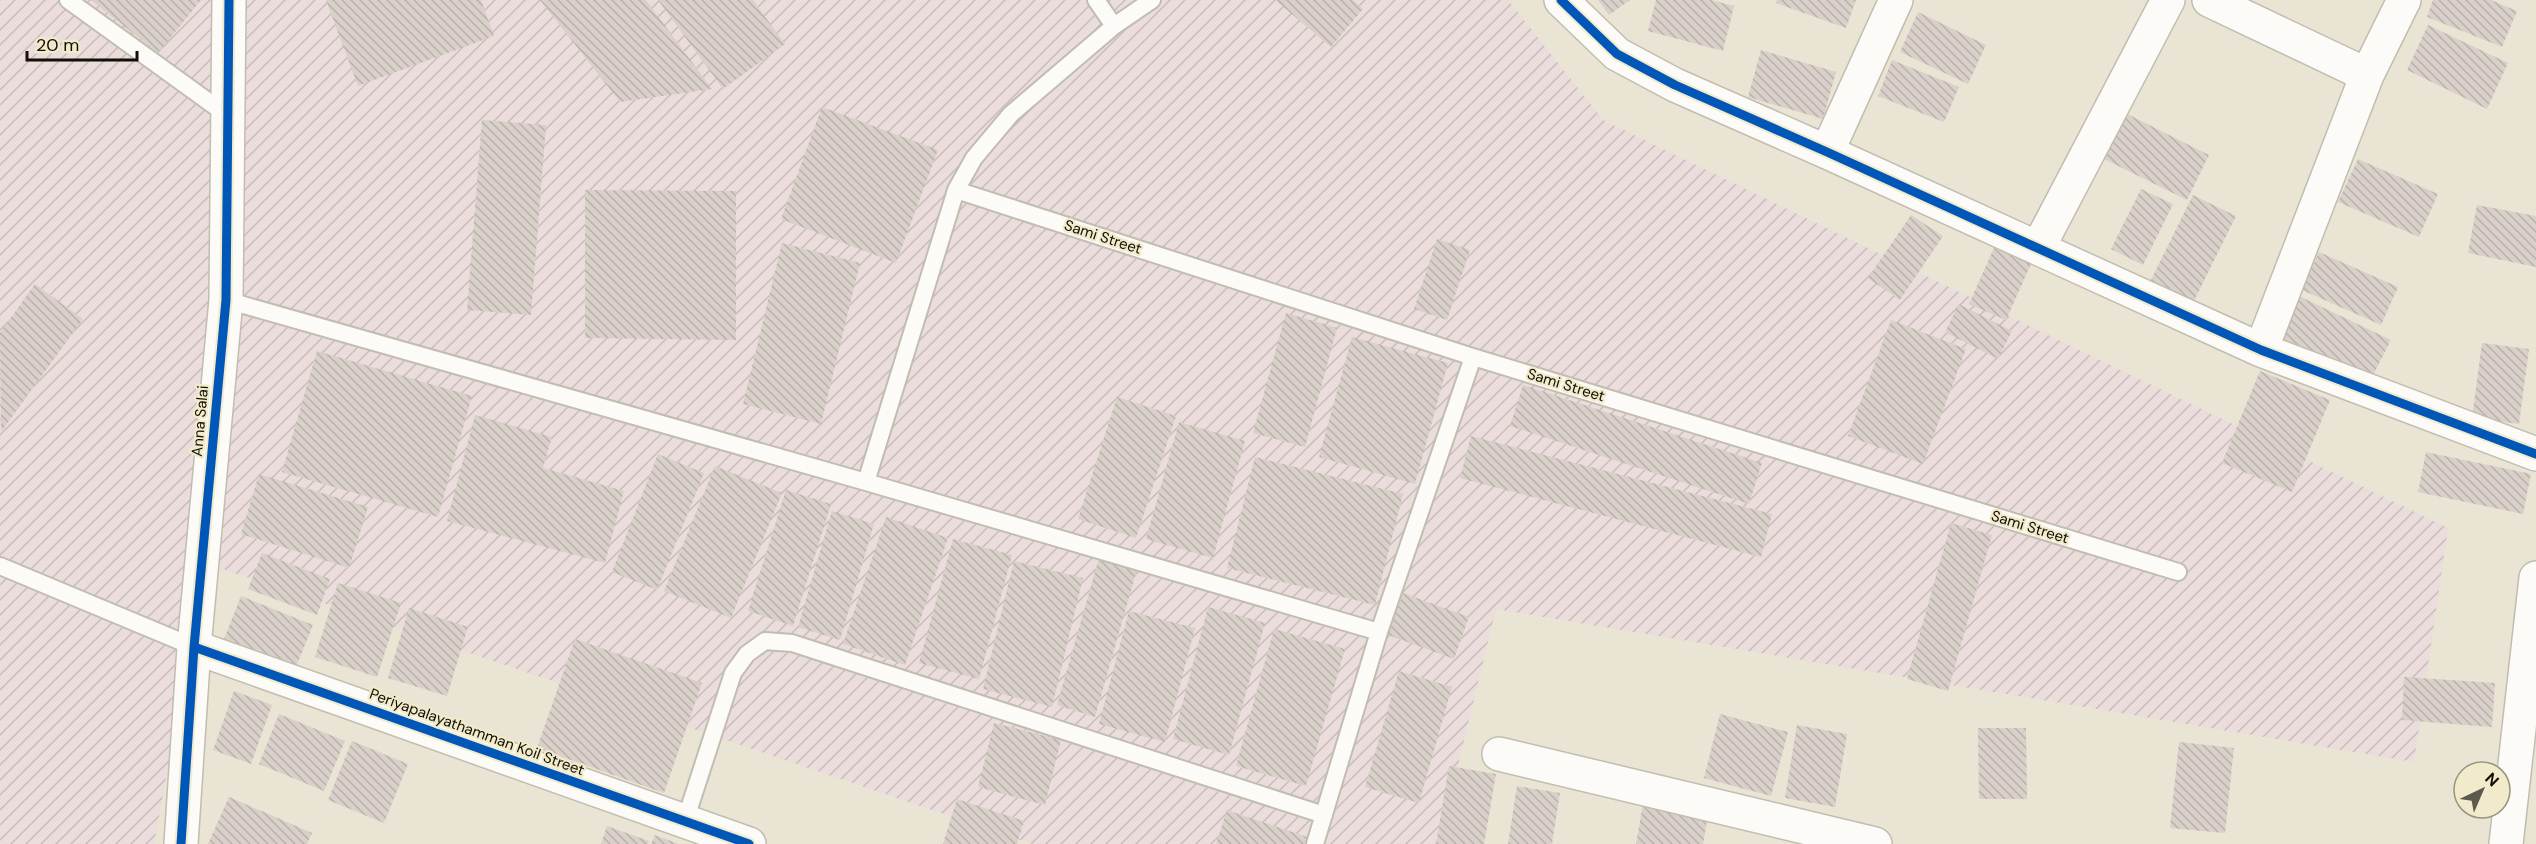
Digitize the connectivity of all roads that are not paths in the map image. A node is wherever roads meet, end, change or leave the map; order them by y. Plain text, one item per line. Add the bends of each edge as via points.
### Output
1 (68, 0) edge
2 (230, 0) edge
3 (1096, 0) edge
4 (1152, 0) edge
5 (1561, 0) edge
6 (1896, 0) edge
7 (2168, 0) edge
8 (2209, 0) edge
9 (2404, 0) edge
10 (1114, 27) junction
11 (2367, 75) junction
12 (227, 115) junction
13 (1827, 152) junction
14 (956, 190) junction
15 (2038, 248) junction
16 (226, 300) junction
17 (2261, 350) junction
18 (1473, 357) junction
19 (2536, 454) edge
20 (866, 482) junction
21 (0, 566) edge
22 (2178, 572) dead end
23 (2536, 578) edge
24 (1379, 632) junction
25 (194, 647) junction
26 (1499, 754) dead end
27 (1324, 814) junction
28 (685, 821) junction
29 (181, 844) edge
30 (749, 844) edge
31 (1315, 844) edge
32 (1875, 844) edge
33 (2506, 844) edge

1 - 12 lane
2 - 12 street, Anna Salai
3 - 10 lane
4 - 10 lane
5 - 13 street via 1617,54 1675,85
6 - 13 street
7 - 15 street
8 - 11 street
9 - 11 street
10 - 14 lane via 1011,114 974,158
11 - 17 street
12 - 16 street, Anna Salai
13 - 15 street
14 - 18 lane, Sami Street
14 - 20 lane
15 - 17 street
16 - 20 lane
16 - 25 street, Anna Salai
17 - 19 street
18 - 22 lane, Sami Street
18 - 24 lane
20 - 24 lane
21 - 25 lane
23 - 33 street
24 - 27 lane
25 - 28 street, Periyapalayathamman Koil Street
25 - 29 street, Anna Salai
26 - 32 street
27 - 28 lane via 792,643 765,641 747,654 734,673
27 - 31 lane
28 - 30 street, Periyapalayathamman Koil Street

